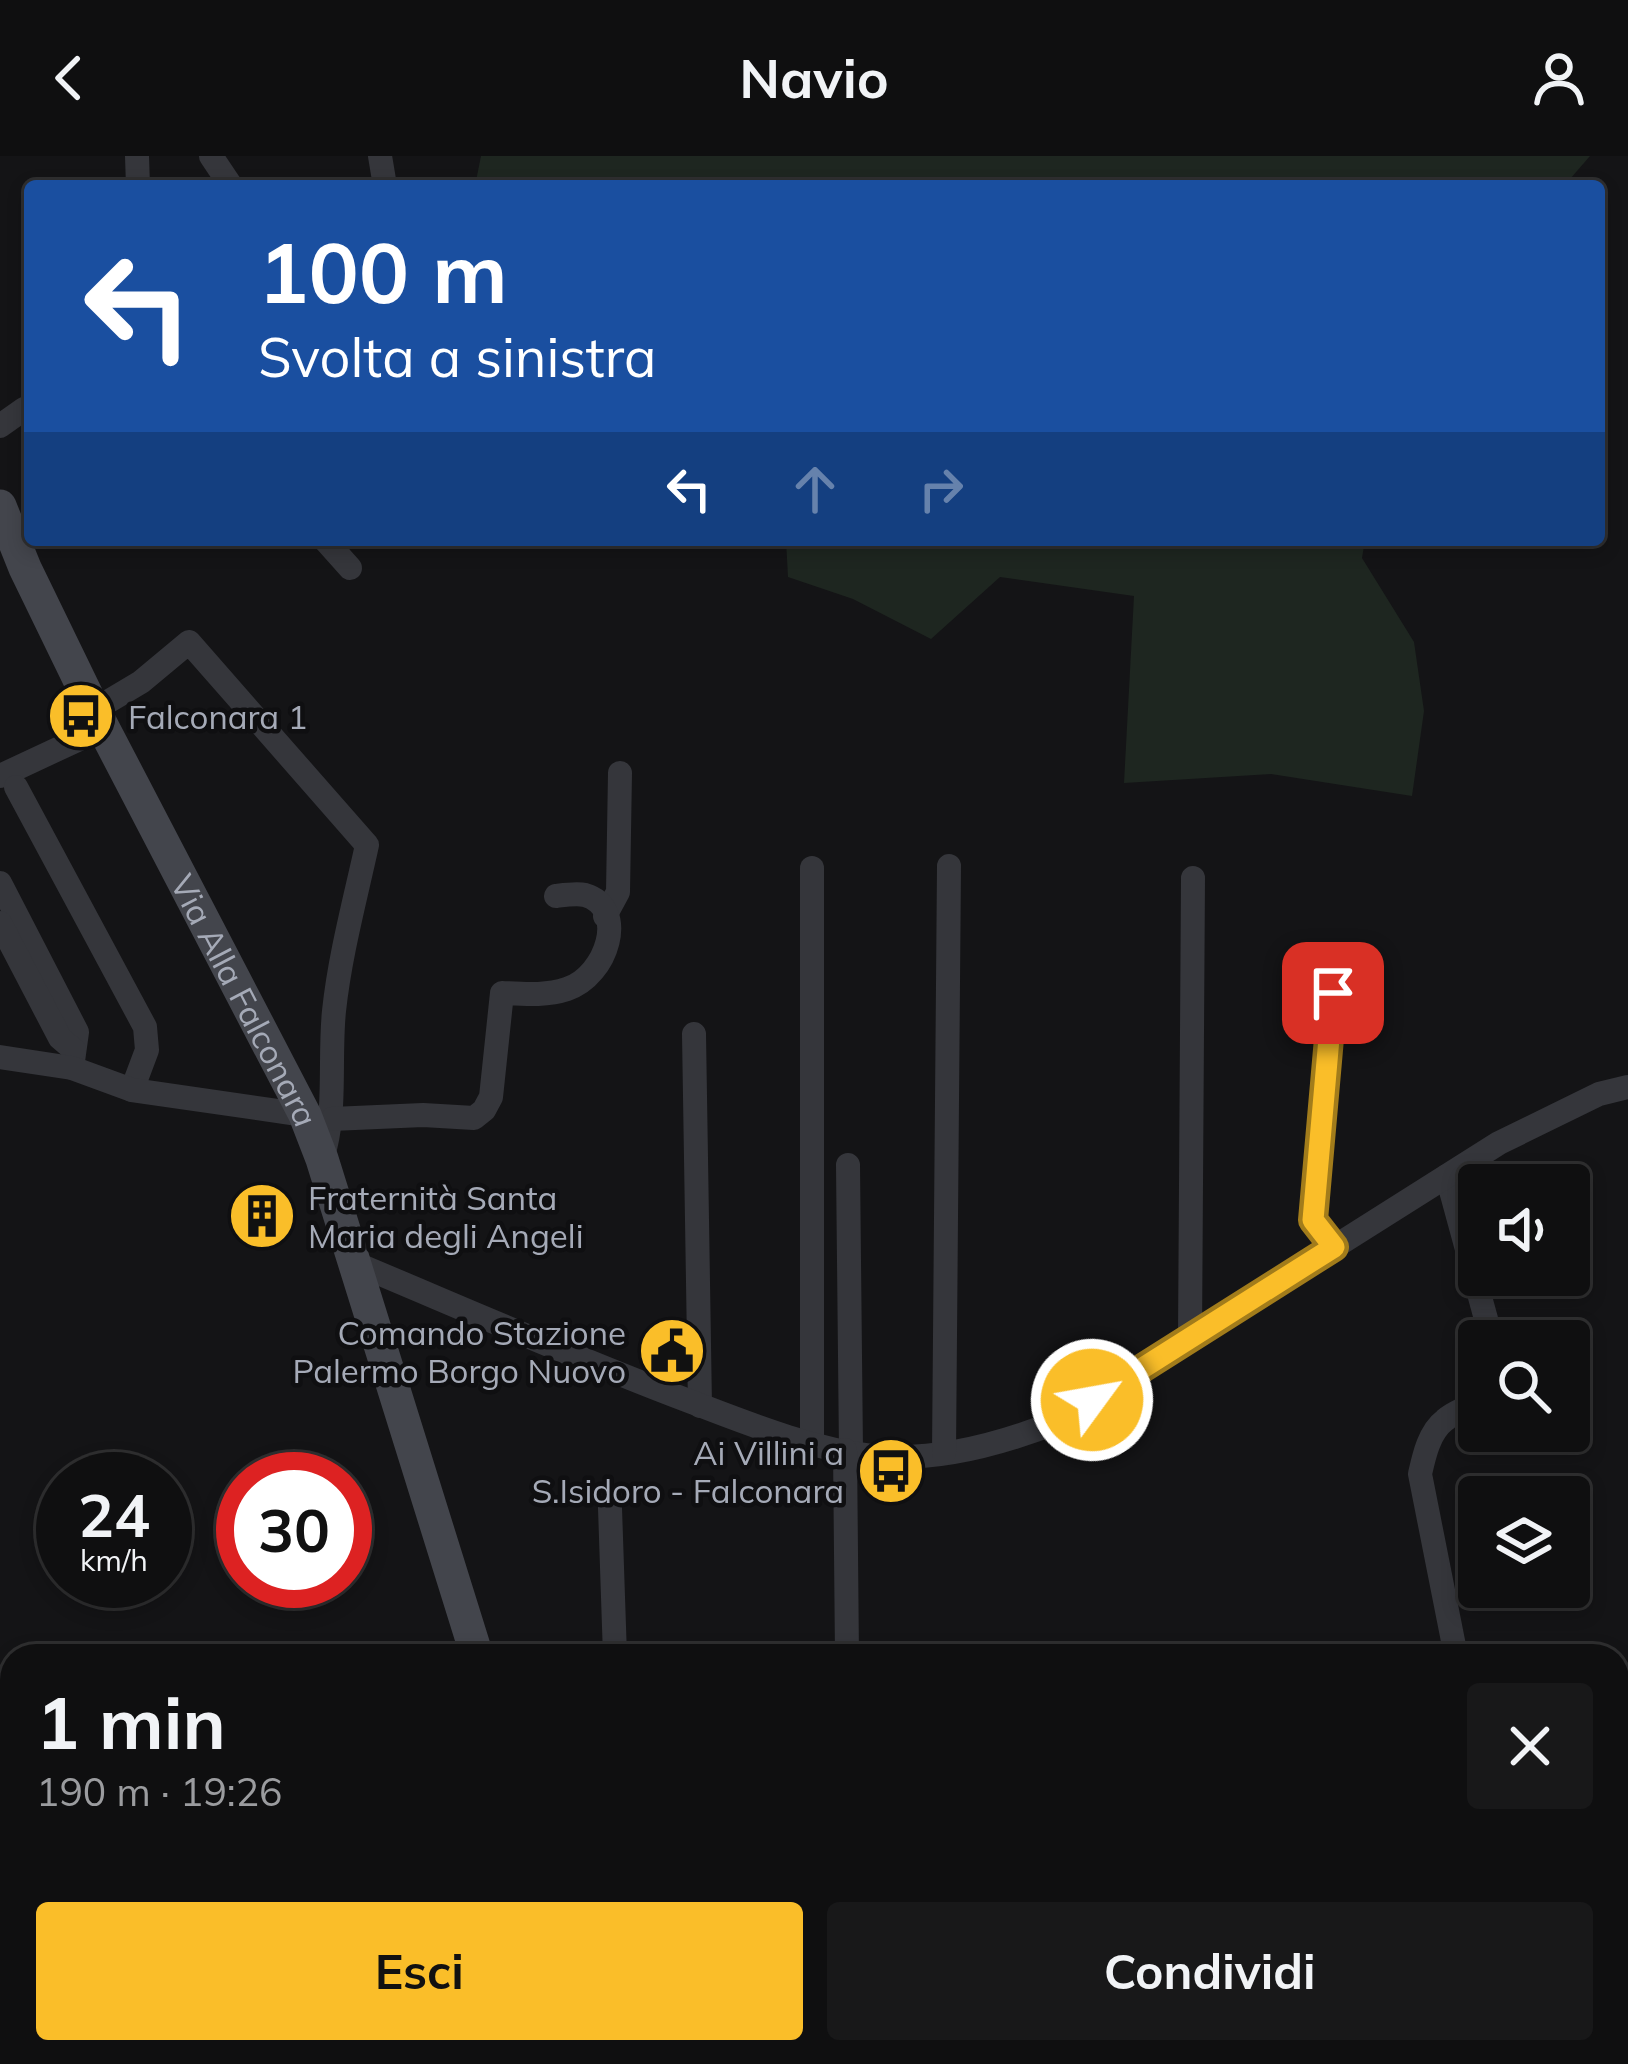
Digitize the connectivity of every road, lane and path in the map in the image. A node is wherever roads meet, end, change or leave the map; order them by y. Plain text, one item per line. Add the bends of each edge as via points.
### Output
1 (0, 506) edge
2 (330, 546) edge
3 (350, 568) dead end
4 (98, 719) junction
5 (620, 773) dead end
6 (8, 781) edge
7 (949, 866) dead end
8 (812, 868) dead end
9 (1193, 878) dead end
10 (0, 883) edge
11 (556, 896) dead end
12 (605, 916) junction
13 (0, 922) edge
14 (1333, 993) dead end
15 (694, 1034) dead end
16 (0, 1057) edge
17 (73, 1059) junction
18 (1628, 1087) edge
19 (132, 1090) junction
20 (318, 1117) junction
21 (848, 1166) dead end
22 (1447, 1176) junction
23 (1334, 1247) junction
24 (352, 1262) junction
25 (1486, 1320) edge
26 (1190, 1338) junction
27 (700, 1406) junction
28 (1458, 1413) edge
29 (812, 1443) junction
30 (848, 1451) junction
31 (944, 1453) junction
32 (610, 1508) dead end
33 (472, 1644) edge
34 (615, 1644) edge
35 (847, 1644) edge
36 (1454, 1644) edge

1 - 4 street, Via Alla Falconara
2 - 3 street
4 - 6 street
4 - 20 street, Via Alla Falconara
4 - 20 street via 189,642 367,845
5 - 12 street via 618,892
6 - 19 street via 145,1027
7 - 31 street
8 - 29 street
9 - 26 street
10 - 17 street via 77,1032
11 - 12 street via 584,895
12 - 20 street via 609,944 585,980 549,993 502,993 484,1111 474,1118
13 - 17 street
14 - 23 street via 1313,1220
15 - 27 street
16 - 17 street
17 - 19 street
18 - 22 street via 1519,1133
19 - 20 street
20 - 24 street, Via Alla Falconara
21 - 30 street
22 - 23 street
22 - 25 street
23 - 26 street
24 - 27 street
24 - 33 street, Via Alla Falconara
26 - 31 street via 1059,1421
27 - 29 street
28 - 36 street via 1437,1429 1420,1474
29 - 30 street
30 - 31 street
30 - 35 street
32 - 34 street

